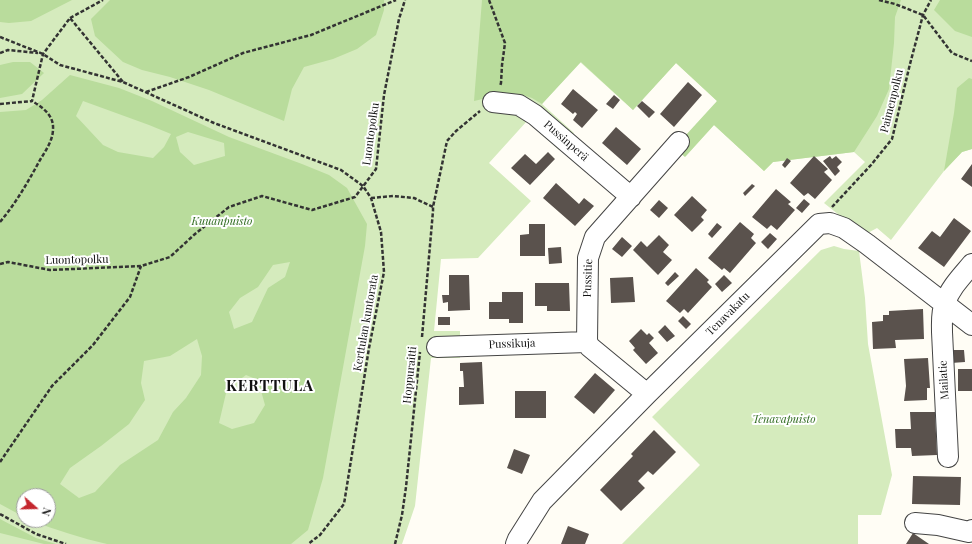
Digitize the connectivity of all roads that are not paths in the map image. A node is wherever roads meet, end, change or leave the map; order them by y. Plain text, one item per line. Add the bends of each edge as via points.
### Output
1 (493, 102) road end
2 (679, 142) dead end
3 (631, 197) junction
4 (972, 264) edge
5 (944, 304) junction
6 (972, 325) edge
7 (587, 342) junction
8 (426, 345) road end
9 (647, 394) junction
10 (948, 457) dead end
11 (915, 523) dead end
12 (972, 530) edge
13 (516, 544) edge

1 - 3 street, Pussinperä via 519,105 535,115
2 - 3 street, Pussitie
3 - 7 street, Pussitie via 595,237 588,258
4 - 5 street via 951,290
5 - 6 street
5 - 9 street, Tenavakatu via 844,228 830,222 819,224
5 - 10 street, Mailatie via 942,332
7 - 8 street, Pussikuja
7 - 9 street
9 - 13 street, Tenavakatu via 542,501
11 - 12 street via 969,532

